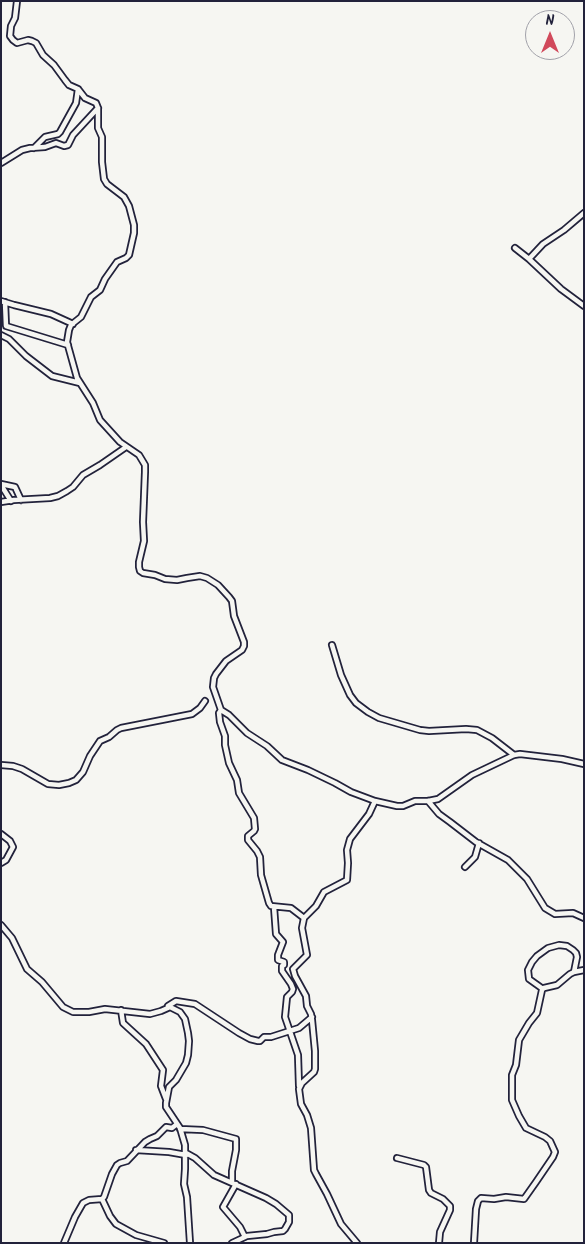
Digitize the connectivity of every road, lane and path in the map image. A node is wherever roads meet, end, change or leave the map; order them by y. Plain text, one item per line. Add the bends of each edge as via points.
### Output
1 (17, 1) edge
2 (78, 89) junction
3 (98, 108) junction
4 (34, 148) junction
5 (1, 163) edge
6 (584, 213) edge
7 (515, 248) dead end
8 (529, 259) junction
9 (3, 301) edge
10 (584, 306) edge
11 (73, 324) junction
12 (1, 335) edge
13 (68, 345) junction
14 (80, 383) junction
15 (126, 448) junction
16 (1, 484) edge
17 (21, 500) junction
18 (11, 501) junction
19 (1, 502) edge
20 (332, 646) dead end
21 (205, 701) dead end
22 (221, 710) junction
23 (514, 755) junction
24 (584, 764) edge
25 (1, 765) edge
26 (375, 801) junction
27 (428, 801) junction
28 (1, 834) edge
29 (480, 843) junction
30 (1, 863) edge
31 (465, 867) dead end
32 (274, 907) junction
33 (304, 918) junction
34 (584, 918) edge
35 (1, 925) edge
36 (584, 970) edge
37 (574, 972) junction
38 (543, 989) junction
39 (167, 1007) junction
40 (121, 1010) junction
41 (312, 1017) junction
42 (290, 1032) junction
43 (300, 1086) junction
44 (166, 1099) junction
45 (178, 1126) junction
46 (136, 1150) junction
47 (186, 1154) junction
48 (397, 1158) dead end
49 (234, 1184) junction
50 (102, 1199) junction
51 (245, 1237) junction
52 (64, 1243) edge
53 (164, 1243) edge
54 (190, 1243) edge
55 (232, 1243) edge
56 (357, 1243) edge
57 (439, 1243) edge
58 (474, 1243) edge

1 - 2 street via 10,36 17,43 34,41 64,80
2 - 3 street
2 - 4 street via 76,103 60,132 45,137
3 - 4 street via 73,134 68,145 56,143
3 - 11 street via 104,179 126,199 134,232 129,255 117,262
4 - 5 street via 22,150
6 - 8 street via 543,244
7 - 8 street
8 - 10 street
9 - 11 street via 51,314
9 - 13 street via 6,326
11 - 13 street via 69,330
12 - 14 street via 52,376
13 - 14 street
14 - 15 street via 102,422
15 - 17 street via 83,475 73,487 62,493 50,498
15 - 22 street via 139,456 145,465 144,541 140,571 165,580 207,578 232,601 244,646 226,661 214,678 213,687
16 - 17 street via 15,486
16 - 18 street
17 - 18 street
18 - 19 street
20 - 23 street via 350,695 368,712 420,730 477,730
21 - 25 street via 192,714 117,730 100,741 83,772 69,783 48,784 28,772
22 - 26 street via 282,760
22 - 32 street via 220,722 229,762 239,793 254,818 255,829 248,840 260,857 261,875
23 - 24 street
23 - 27 street
26 - 27 street via 403,806 415,801
26 - 33 street via 350,839 347,880 324,892
27 - 29 street via 438,814
28 - 30 street via 13,847
29 - 31 street via 475,857
29 - 34 street via 519,870 545,908 555,914 573,913
32 - 33 street via 291,908
32 - 42 street via 276,932 283,944 278,960 284,962 282,969 293,991 286,997 285,1017
33 - 41 street via 302,928 307,955 293,969
35 - 40 street via 12,938 26,970 42,982 63,1007 77,1013
36 - 37 street
37 - 38 street via 557,985
37 - 38 street via 577,957 573,950 559,945 548,948 537,956 528,970 529,979
38 - 58 street via 537,1013 519,1040 512,1075 512,1100 526,1128 550,1141 553,1157 524,1198 481,1198 478,1201
39 - 40 street via 150,1014
39 - 42 street via 176,1001 194,1004 256,1041
39 - 44 street via 178,1010 185,1019 189,1041 186,1064 169,1087
40 - 44 street via 123,1023 146,1044 163,1070 161,1086
41 - 42 street
41 - 43 street via 315,1069
42 - 43 street via 298,1055
43 - 56 street via 301,1104 311,1128 316,1174 341,1224
44 - 45 street via 166,1107
45 - 46 street via 166,1127
45 - 47 street
45 - 49 street via 236,1139 232,1171
46 - 47 street
46 - 50 street via 127,1161 117,1165
47 - 49 street via 214,1175
47 - 54 street via 184,1184
48 - 57 street via 424,1165 429,1190 450,1206
49 - 51 street via 223,1207
49 - 51 street via 266,1198 290,1218 283,1231
50 - 52 street via 83,1203
50 - 53 street via 116,1224 136,1235
51 - 55 street

